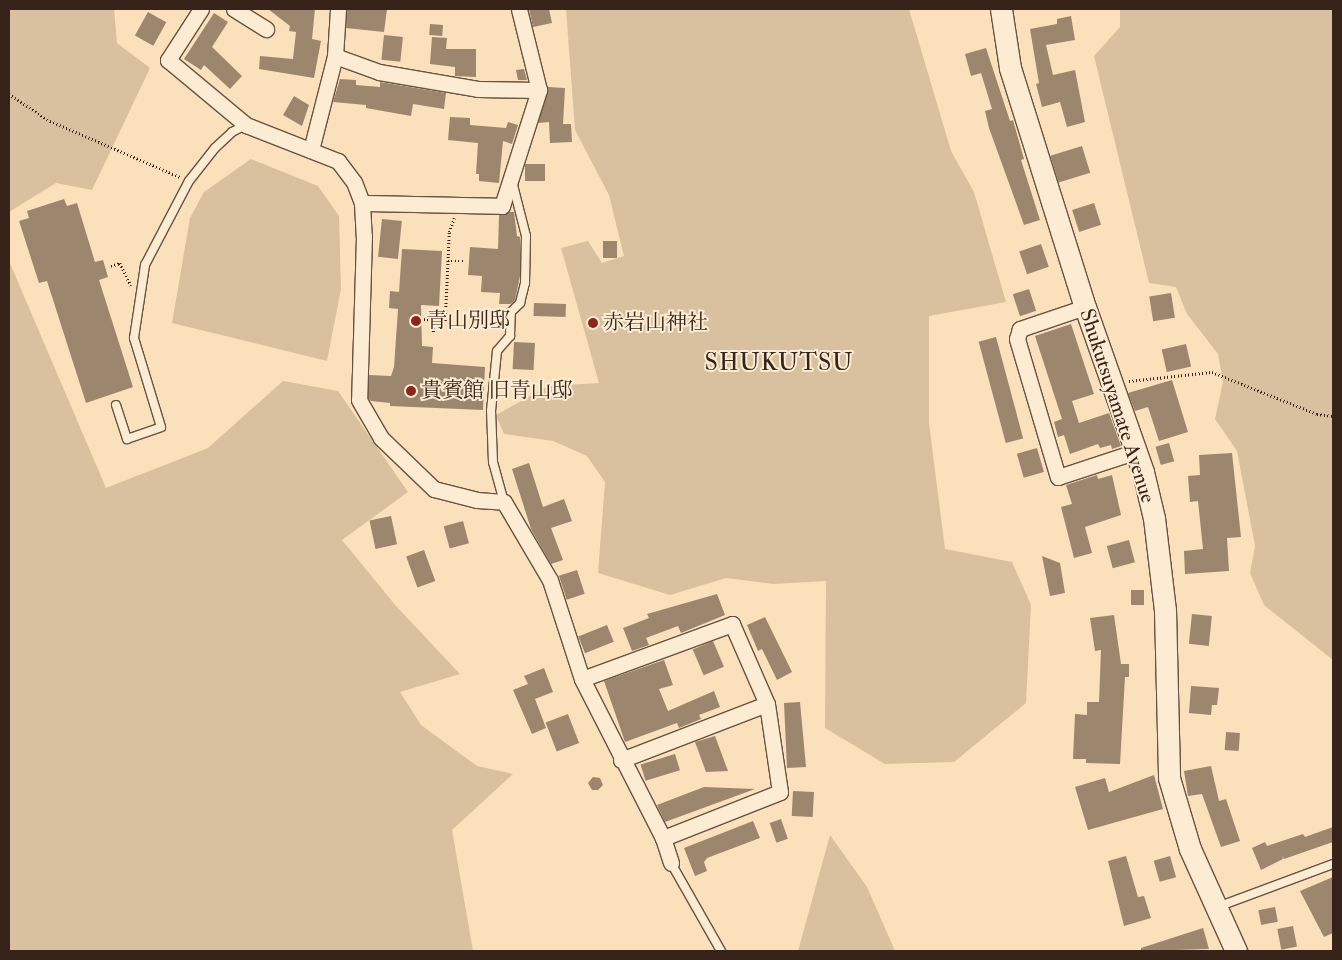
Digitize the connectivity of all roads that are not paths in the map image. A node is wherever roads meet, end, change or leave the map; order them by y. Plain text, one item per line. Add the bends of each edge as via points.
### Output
1 (201, 9) edge
2 (234, 9) edge
3 (338, 9) edge
4 (519, 9) edge
5 (1001, 9) edge
6 (266, 29) dead end
7 (336, 56) junction
8 (539, 90) junction
9 (246, 125) junction
10 (311, 150) junction
11 (511, 177) junction
12 (362, 203) junction
13 (1085, 307) junction
14 (116, 405) dead end
15 (1137, 451) junction
16 (504, 502) junction
17 (582, 680) junction
18 (767, 704) junction
19 (620, 760) junction
20 (663, 838) junction
21 (671, 863) joint
22 (1333, 864) edge
23 (1215, 908) junction
24 (722, 951) edge
25 (1236, 951) edge

1 - 9 street via 168,60
2 - 6 street
3 - 7 street
4 - 8 street
5 - 13 street, Shukutsuyamate Avenue via 1010,68
7 - 8 street via 379,72 469,88
7 - 10 street
8 - 11 street
9 - 10 street
9 - 14 lane via 232,132 215,148 189,181 146,265 134,338 161,427 127,439
10 - 12 street via 338,161 354,182
11 - 12 street via 502,206
11 - 16 lane via 526,236 526,273 520,302 511,312 510,336 497,351 491,411 493,462
12 - 16 street via 358,386 359,400 366,415 381,438 434,489 477,500
13 - 15 street, Shukutsuyamate Avenue
13 - 15 street via 1020,329 1017,339 1058,476
15 - 23 street, Shukutsuyamate Avenue via 1154,518 1166,610 1169,778 1190,849
16 - 17 street via 550,580
17 - 18 street via 732,624
17 - 19 street
18 - 19 street
18 - 20 street via 780,792
19 - 20 street
20 - 21 street
21 - 24 lane
22 - 23 lane
23 - 25 street, Shukutsuyamate Avenue

